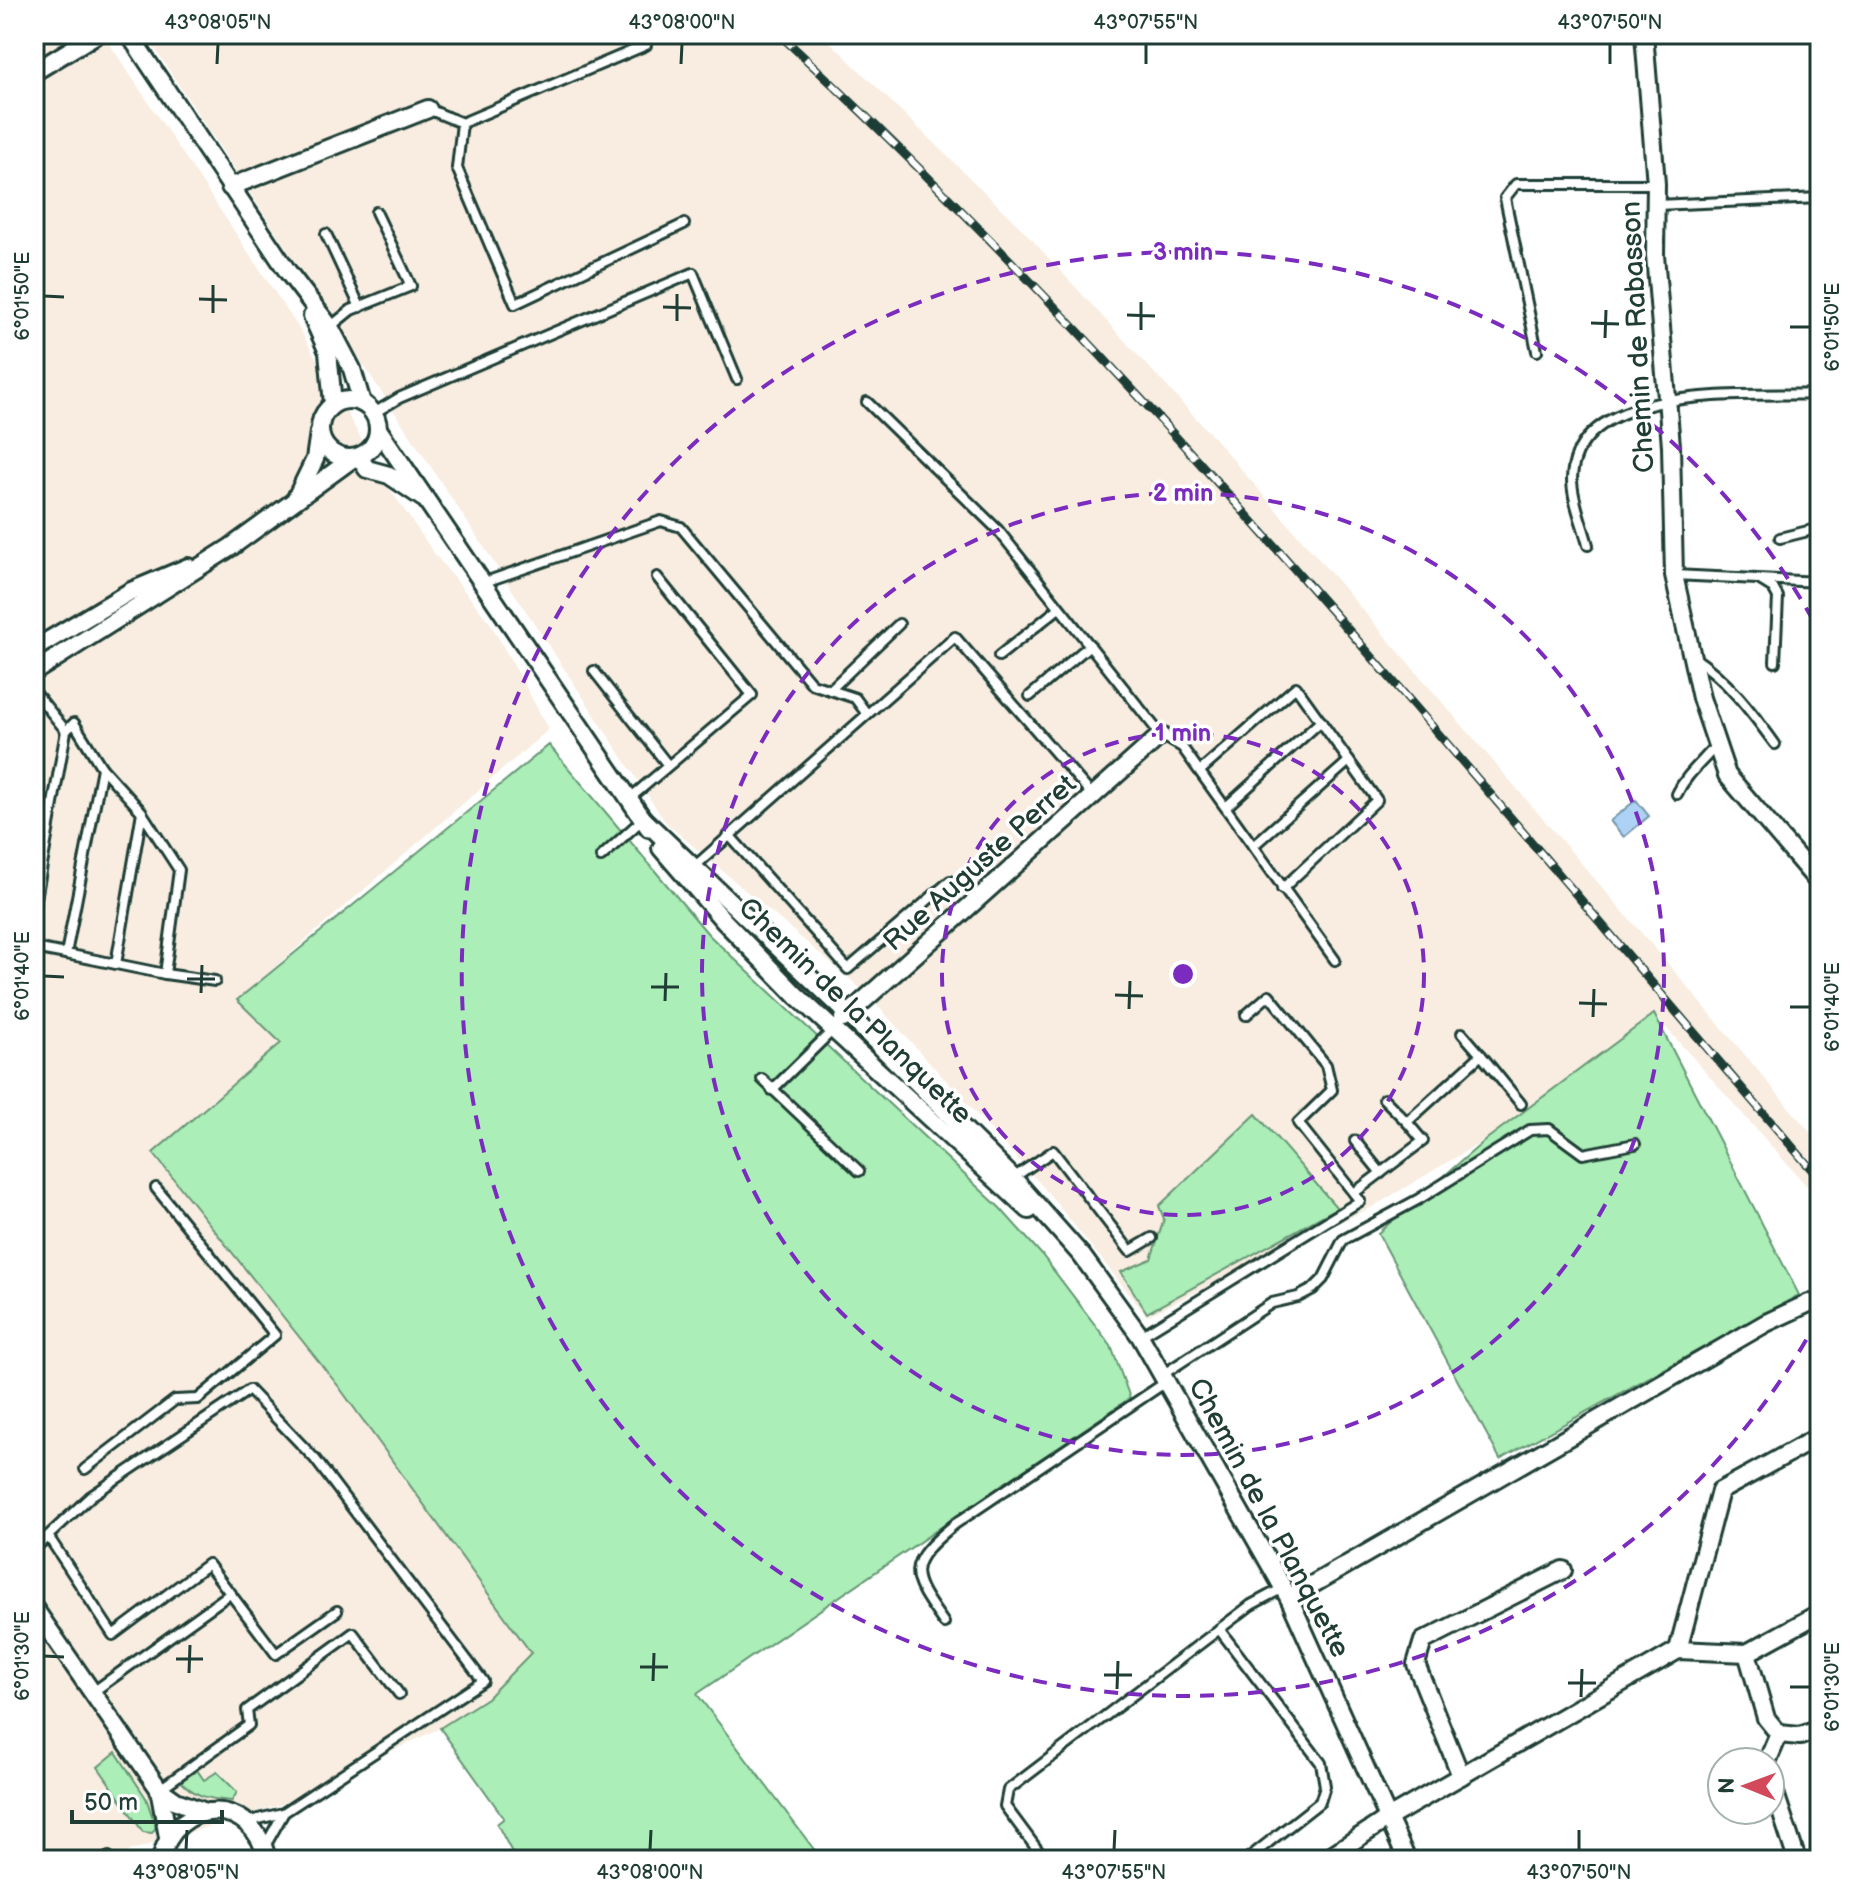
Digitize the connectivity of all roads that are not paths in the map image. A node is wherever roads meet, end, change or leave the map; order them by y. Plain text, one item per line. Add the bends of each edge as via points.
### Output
1 (97, 34) edge
2 (129, 34) edge
3 (1644, 34) edge
4 (74, 40) edge
5 (646, 45) dead end
6 (34, 72) edge
7 (428, 109) joint
8 (462, 123) junction
9 (1656, 184) junction
10 (230, 187) junction
11 (1820, 198) edge
12 (1656, 205) junction
13 (376, 212) dead end
14 (684, 224) dead end
15 (326, 234) dead end
16 (288, 272) junction
17 (360, 307) junction
18 (330, 327) junction
19 (1537, 351) dead end
20 (737, 379) dead end
21 (1820, 394) edge
22 (1666, 401) junction
23 (867, 402) dead end
24 (333, 404) junction
25 (372, 415) junction
26 (320, 428) junction
27 (355, 458) junction
28 (294, 501) junction
29 (431, 504) junction
30 (1820, 528) edge
31 (1780, 538) dead end
32 (1588, 545) dead end
33 (208, 560) junction
34 (1674, 575) junction
35 (657, 577) dead end
36 (1759, 579) junction
37 (485, 582) junction
38 (1820, 582) edge
39 (1059, 608) junction
40 (899, 624) dead end
41 (1090, 645) junction
42 (34, 649) edge
43 (1692, 655) junction
44 (999, 656) dead end
45 (1775, 662) dead end
46 (594, 671) dead end
47 (34, 672) edge
48 (830, 690) junction
49 (34, 691) edge
50 (1030, 696) dead end
51 (867, 714) junction
52 (1321, 721) junction
53 (66, 731) junction
54 (1161, 735) junction
55 (1716, 744) junction
56 (1775, 744) dead end
57 (1349, 761) junction
58 (667, 764) junction
59 (102, 768) junction
60 (1200, 771) junction
61 (1677, 794) dead end
62 (1094, 797) junction
63 (629, 799) junction
64 (1226, 807) junction
65 (142, 812) junction
66 (643, 819) junction
67 (729, 835) junction
68 (1253, 846) junction
69 (601, 857) dead end
70 (694, 868) junction
71 (950, 881) dead end
72 (1820, 884) edge
73 (1282, 889) junction
74 (34, 910) edge
75 (34, 948) edge
76 (66, 954) junction
77 (1335, 960) dead end
78 (116, 964) junction
79 (165, 974) junction
80 (215, 981) dead end
81 (848, 1014) junction
82 (1246, 1015) dead end
83 (833, 1030) junction
84 (1462, 1033) dead end
85 (1481, 1055) junction
86 (762, 1079) dead end
87 (772, 1090) junction
88 (1384, 1099) dead end
89 (1521, 1104) dead end
90 (1407, 1122) junction
91 (1355, 1141) dead end
92 (1635, 1144) dead end
93 (859, 1171) dead end
94 (1381, 1173) junction
95 (1013, 1178) junction
96 (156, 1188) dead end
97 (1354, 1193) junction
98 (1152, 1238) dead end
99 (1082, 1256) junction
100 (1809, 1303) dead end
101 (1140, 1336) junction
102 (1164, 1379) junction
103 (1818, 1437) edge
104 (85, 1469) dead end
105 (48, 1536) junction
106 (34, 1549) edge
107 (1563, 1570) dead end
108 (231, 1593) junction
109 (1286, 1593) junction
110 (34, 1608) edge
111 (337, 1611) dead end
112 (1820, 1613) edge
113 (944, 1623) dead end
114 (1219, 1629) junction
115 (1678, 1650) junction
116 (1747, 1653) junction
117 (93, 1692) junction
118 (399, 1694) dead end
119 (1820, 1729) edge
120 (1779, 1734) junction
121 (1774, 1746) edge
122 (1461, 1776) junction
123 (159, 1789) junction
124 (206, 1812) junction
125 (283, 1813) junction
126 (1390, 1817) junction
127 (246, 1822) junction
128 (1786, 1826) edge
129 (168, 1837) junction
130 (266, 1854) edge
131 (161, 1860) edge
132 (1045, 1860) edge
133 (1246, 1860) edge
134 (1324, 1860) edge
135 (1407, 1860) edge
136 (1797, 1860) edge

1 - 4 street
2 - 10 street, Chemin de la Planquette
3 - 9 street, Chemin de Rabasson
4 - 6 street
5 - 8 lane
7 - 8 lane
7 - 10 street
8 - 14 lane via 457,168 515,304
9 - 12 street, Chemin de Rabasson
9 - 19 lane via 1516,184 1505,198
10 - 16 street, Chemin de la Planquette
11 - 12 lane
12 - 22 street, Chemin de Rabasson
13 - 17 lane via 411,286
15 - 17 lane
16 - 18 street, Chemin de la Planquette
16 - 24 street, Chemin de la Planquette via 328,352
17 - 18 lane
18 - 25 street, Chemin de la Planquette
20 - 25 lane via 693,273 399,398
21 - 22 lane
22 - 32 lane via 1633,407 1608,419 1583,444 1572,478
22 - 34 street, Chemin de Rabasson
23 - 39 lane via 998,530
24 - 25 street via 351,400
24 - 26 street
25 - 27 street via 371,449
25 - 29 street, Chemin de la Planquette
26 - 27 street via 325,447 333,454
26 - 28 street via 315,459
27 - 28 street
27 - 29 street, Chemin de la Planquette
28 - 33 street
29 - 37 street, Chemin de la Planquette
30 - 31 lane
33 - 42 street via 131,591
33 - 47 street
34 - 36 lane
34 - 43 street, Chemin de Rabasson
35 - 58 lane via 752,695
36 - 38 lane
36 - 45 lane via 1778,597
37 - 48 lane via 661,521 681,527 812,684
37 - 63 street, Chemin de la Planquette
39 - 41 lane
39 - 44 lane
40 - 48 lane
41 - 50 lane
41 - 54 lane
43 - 55 street, Chemin de Rabasson
43 - 56 lane via 1740,698
46 - 58 lane
48 - 51 lane via 855,698
49 - 53 lane
51 - 62 lane via 955,637
51 - 67 lane
52 - 57 lane
52 - 60 lane via 1296,687
52 - 64 lane
53 - 59 lane via 74,723
53 - 74 lane
54 - 60 lane via 1182,747
54 - 62 street, Rue Auguste Perret
55 - 61 lane via 1684,778
55 - 72 street, Chemin de Rabasson via 1727,775
57 - 68 lane
57 - 73 lane via 1377,800
58 - 63 lane
59 - 65 lane
59 - 76 lane
60 - 64 lane
62 - 81 street, Rue Auguste Perret
63 - 66 street, Chemin de la Planquette
64 - 68 lane
65 - 78 lane
65 - 79 lane via 179,870
66 - 69 lane
66 - 70 street, Chemin de la Planquette
66 - 83 street, Chemin de la Planquette via 724,921
67 - 70 lane
67 - 71 lane via 848,969
68 - 73 lane
70 - 81 street, Chemin de la Planquette
73 - 77 lane
75 - 76 lane
76 - 78 lane
78 - 79 lane
79 - 80 lane
81 - 83 street, Rue Auguste Perret
81 - 95 street, Chemin de la Planquette
82 - 97 lane via 1269,995 1326,1065 1332,1090 1298,1123
83 - 87 lane
83 - 99 street, Chemin de la Planquette
84 - 85 lane
85 - 89 lane
85 - 90 lane
86 - 87 lane
87 - 93 lane
88 - 90 lane
90 - 94 lane via 1423,1141
91 - 94 lane
92 - 102 lane via 1583,1154 1549,1129 1530,1130 1343,1240 1313,1289 1272,1303
94 - 97 lane
95 - 98 lane via 1053,1151 1130,1251
95 - 99 street, Chemin de la Planquette
96 - 104 lane via 275,1335 198,1399 175,1400
97 - 101 lane via 1360,1201
99 - 101 street, Chemin de la Planquette
100 - 109 street
101 - 102 street, Chemin de la Planquette
102 - 109 street, Chemin de la Planquette
102 - 113 lane via 926,1548 918,1565 919,1587
103 - 115 street via 1720,1491
105 - 106 lane
105 - 108 lane via 113,1635 208,1564
105 - 125 lane via 91,1496 249,1390 315,1459 483,1681
107 - 122 street via 1423,1641 1416,1664
108 - 111 lane via 276,1654
108 - 117 lane
109 - 114 lane
109 - 126 street, Chemin de la Planquette
110 - 117 street
112 - 116 street
114 - 132 lane via 1008,1790 1005,1806
114 - 133 lane via 1321,1763 1325,1777 1320,1802
115 - 116 street
115 - 122 street
116 - 120 street via 1766,1718
117 - 123 street
118 - 123 lane via 353,1633 247,1710 249,1725
119 - 120 street via 1800,1736
120 - 121 street
122 - 126 street
123 - 124 street
123 - 129 street
124 - 127 street via 227,1813
124 - 129 street via 184,1820
125 - 127 lane
125 - 130 lane
126 - 134 street
126 - 135 street, Chemin de la Planquette
127 - 130 street
128 - 136 street
129 - 131 street

